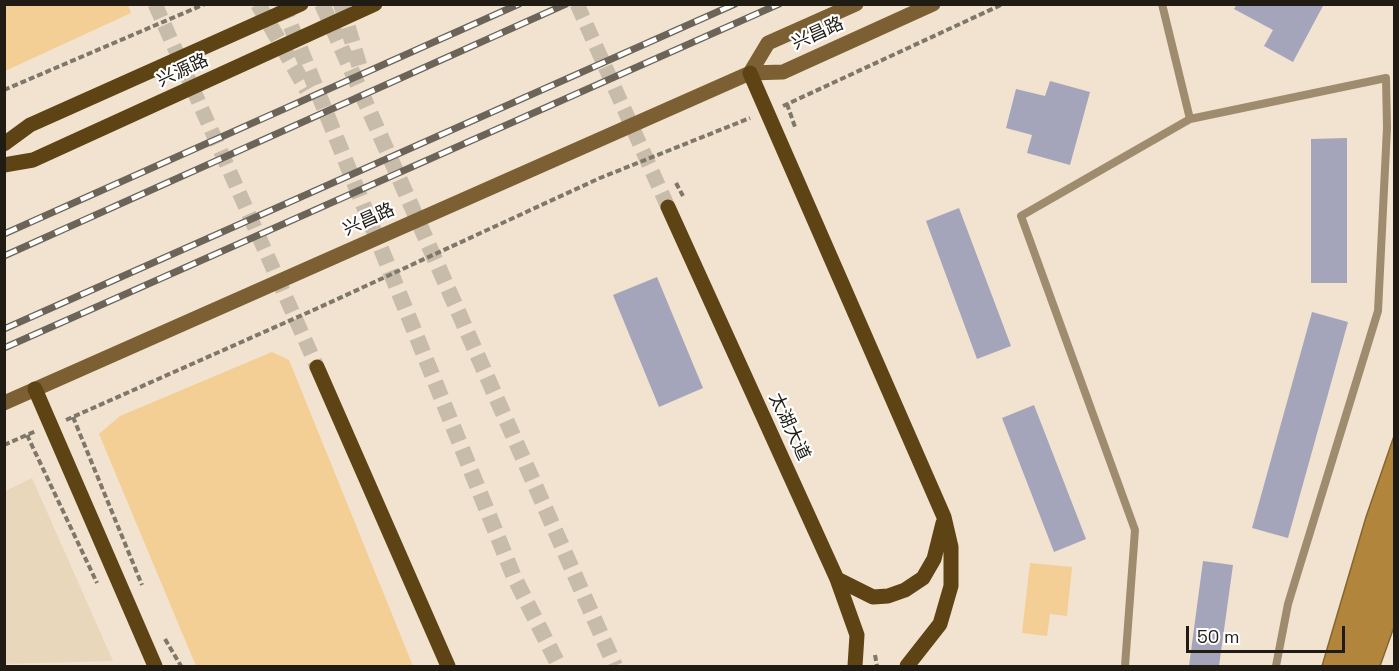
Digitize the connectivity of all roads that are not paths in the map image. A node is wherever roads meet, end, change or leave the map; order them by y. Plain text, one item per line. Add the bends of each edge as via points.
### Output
1 (300, 4) edge
2 (375, 4) edge
3 (856, 4) edge
4 (933, 4) edge
5 (1162, 4) edge
6 (750, 73) junction
7 (1190, 119) junction
8 (4, 144) edge
9 (4, 165) edge
10 (668, 207) tunnel mouth
11 (317, 367) tunnel mouth
12 (35, 389) junction
13 (4, 403) edge
14 (944, 517) junction
15 (837, 579) junction
16 (155, 666) edge
17 (448, 666) edge
18 (855, 666) edge
19 (907, 666) edge
20 (1125, 666) edge
21 (1276, 666) edge

1 - 8 main road, 兴源路 via 30,125
2 - 9 main road, 兴源路 via 33,160
3 - 6 main road, 兴昌路 via 768,43
4 - 6 main road, 兴昌路 via 783,72
5 - 7 lane
6 - 12 main road, 兴昌路
6 - 14 main road
7 - 20 lane via 1022,216 1135,530
7 - 21 lane via 1386,78 1378,311 1288,604
10 - 15 main road, 太湖大道
11 - 17 main road
12 - 13 main road, 兴昌路
12 - 16 main road
14 - 15 main road via 934,558 923,578 905,590 873,597
14 - 19 main road via 951,547 951,586 940,624
15 - 18 main road, 太湖大道 via 857,635

